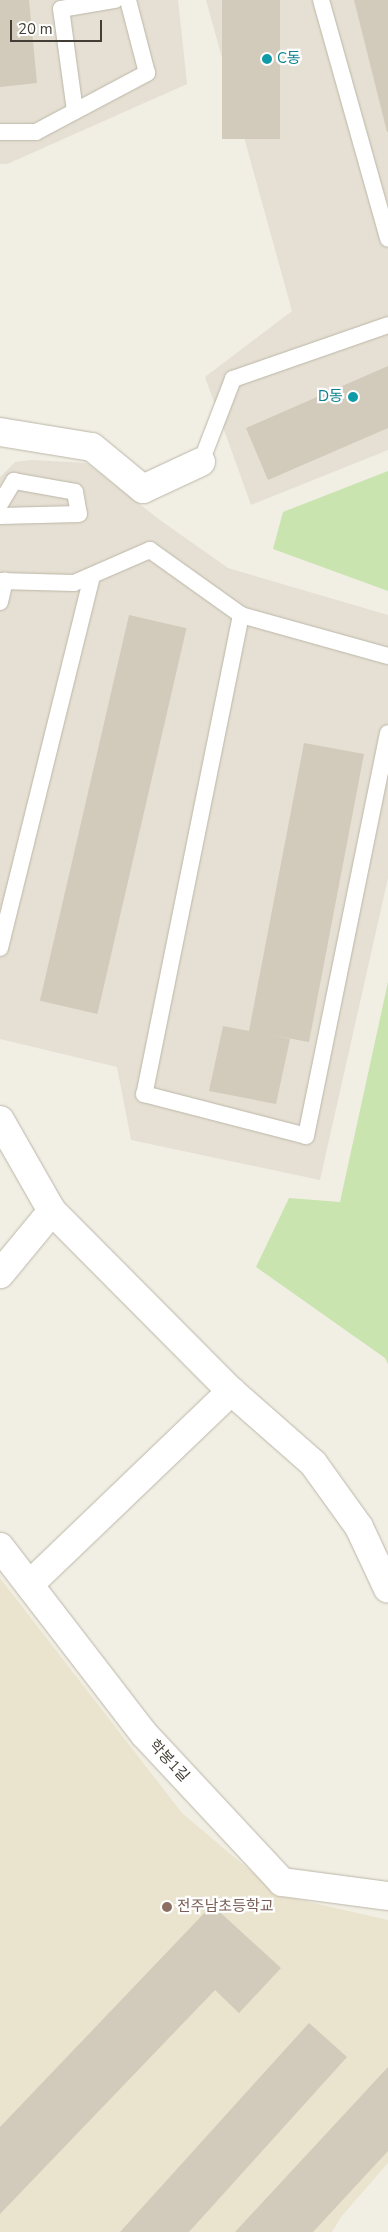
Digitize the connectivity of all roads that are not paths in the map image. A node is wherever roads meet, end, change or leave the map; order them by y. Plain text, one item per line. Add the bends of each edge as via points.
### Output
1 (115, 0) edge
2 (128, 0) edge
3 (321, 0) edge
4 (75, 111) junction
5 (0, 132) edge
6 (388, 238) edge
7 (388, 325) edge
8 (0, 432) edge
9 (201, 462) joint
10 (0, 504) edge
11 (0, 516) edge
12 (92, 576) junction
13 (2, 581) edge
14 (0, 602) edge
15 (241, 615) junction
16 (388, 656) edge
17 (388, 733) edge
18 (0, 948) edge
19 (0, 1120) edge
20 (52, 1211) junction
21 (0, 1274) edge
22 (231, 1391) junction
23 (0, 1547) edge
24 (30, 1584) junction
25 (388, 1589) edge
26 (388, 1896) edge

1 - 4 lane via 60,9
2 - 4 lane via 147,73
3 - 6 lane
4 - 5 lane via 36,132
7 - 9 lane via 233,379
8 - 9 street via 92,447 143,489
10 - 11 lane via 14,481 75,492 80,514
12 - 13 lane via 74,583
12 - 15 lane via 150,550
12 - 18 lane
13 - 14 lane
15 - 16 lane
15 - 17 lane via 144,1094 306,1136
19 - 20 street
20 - 21 street
20 - 22 street
22 - 24 street
22 - 25 street via 313,1463 359,1527
23 - 24 street, 학봉1길
24 - 26 street, 학봉1길 via 145,1735 282,1882

